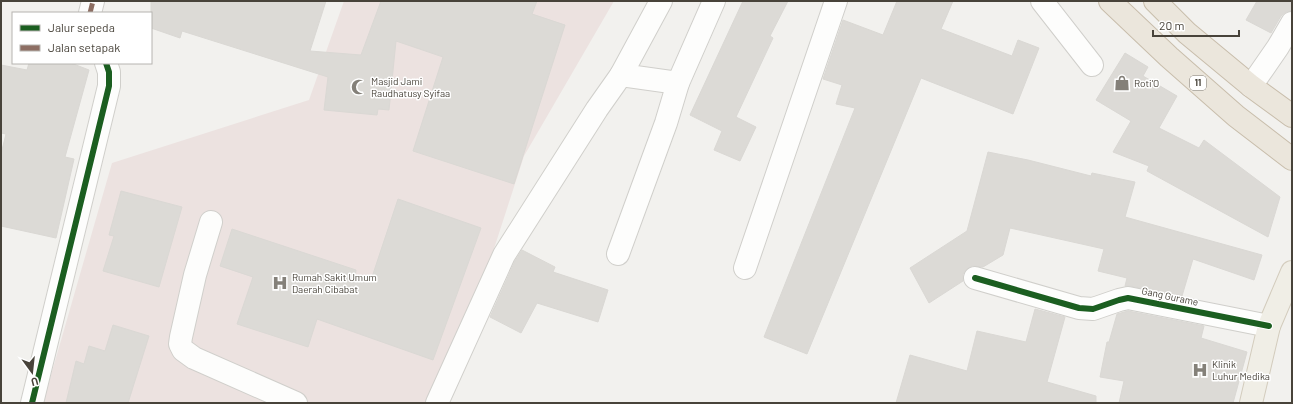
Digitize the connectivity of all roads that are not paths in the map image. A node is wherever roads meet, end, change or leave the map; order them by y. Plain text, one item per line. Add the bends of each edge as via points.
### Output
1 (93, 1) edge
2 (661, 1) edge
3 (714, 1) edge
4 (836, 1) edge
5 (1042, 1) edge
6 (1110, 1) edge
7 (1155, 1) edge
8 (90, 12) edge
9 (1292, 23) edge
10 (1285, 52) edge
11 (106, 64) edge
12 (1092, 65) dead end
13 (621, 75) junction
14 (678, 83) junction
15 (1251, 86) junction
16 (1292, 116) edge
17 (1292, 159) edge
18 (211, 222) dead end
19 (618, 254) dead end
20 (745, 268) dead end
21 (1292, 272) edge
22 (975, 278) dead end
23 (1269, 326) junction
24 (32, 403) edge
25 (296, 403) edge
26 (437, 403) edge
27 (1251, 403) edge

1 - 8 street
2 - 13 street
3 - 14 street
4 - 20 street
5 - 12 street
6 - 17 highway, 11 via 1236,116
7 - 15 highway via 1187,33
9 - 10 street
10 - 15 street
11 - 24 street via 109,86
13 - 14 street
13 - 26 street via 504,255
14 - 19 street
15 - 16 highway
18 - 25 street via 195,275 180,344 183,350 194,358
21 - 23 main road
22 - 23 street, Gang Gurame via 1079,308 1093,309 1128,298
23 - 27 main road

